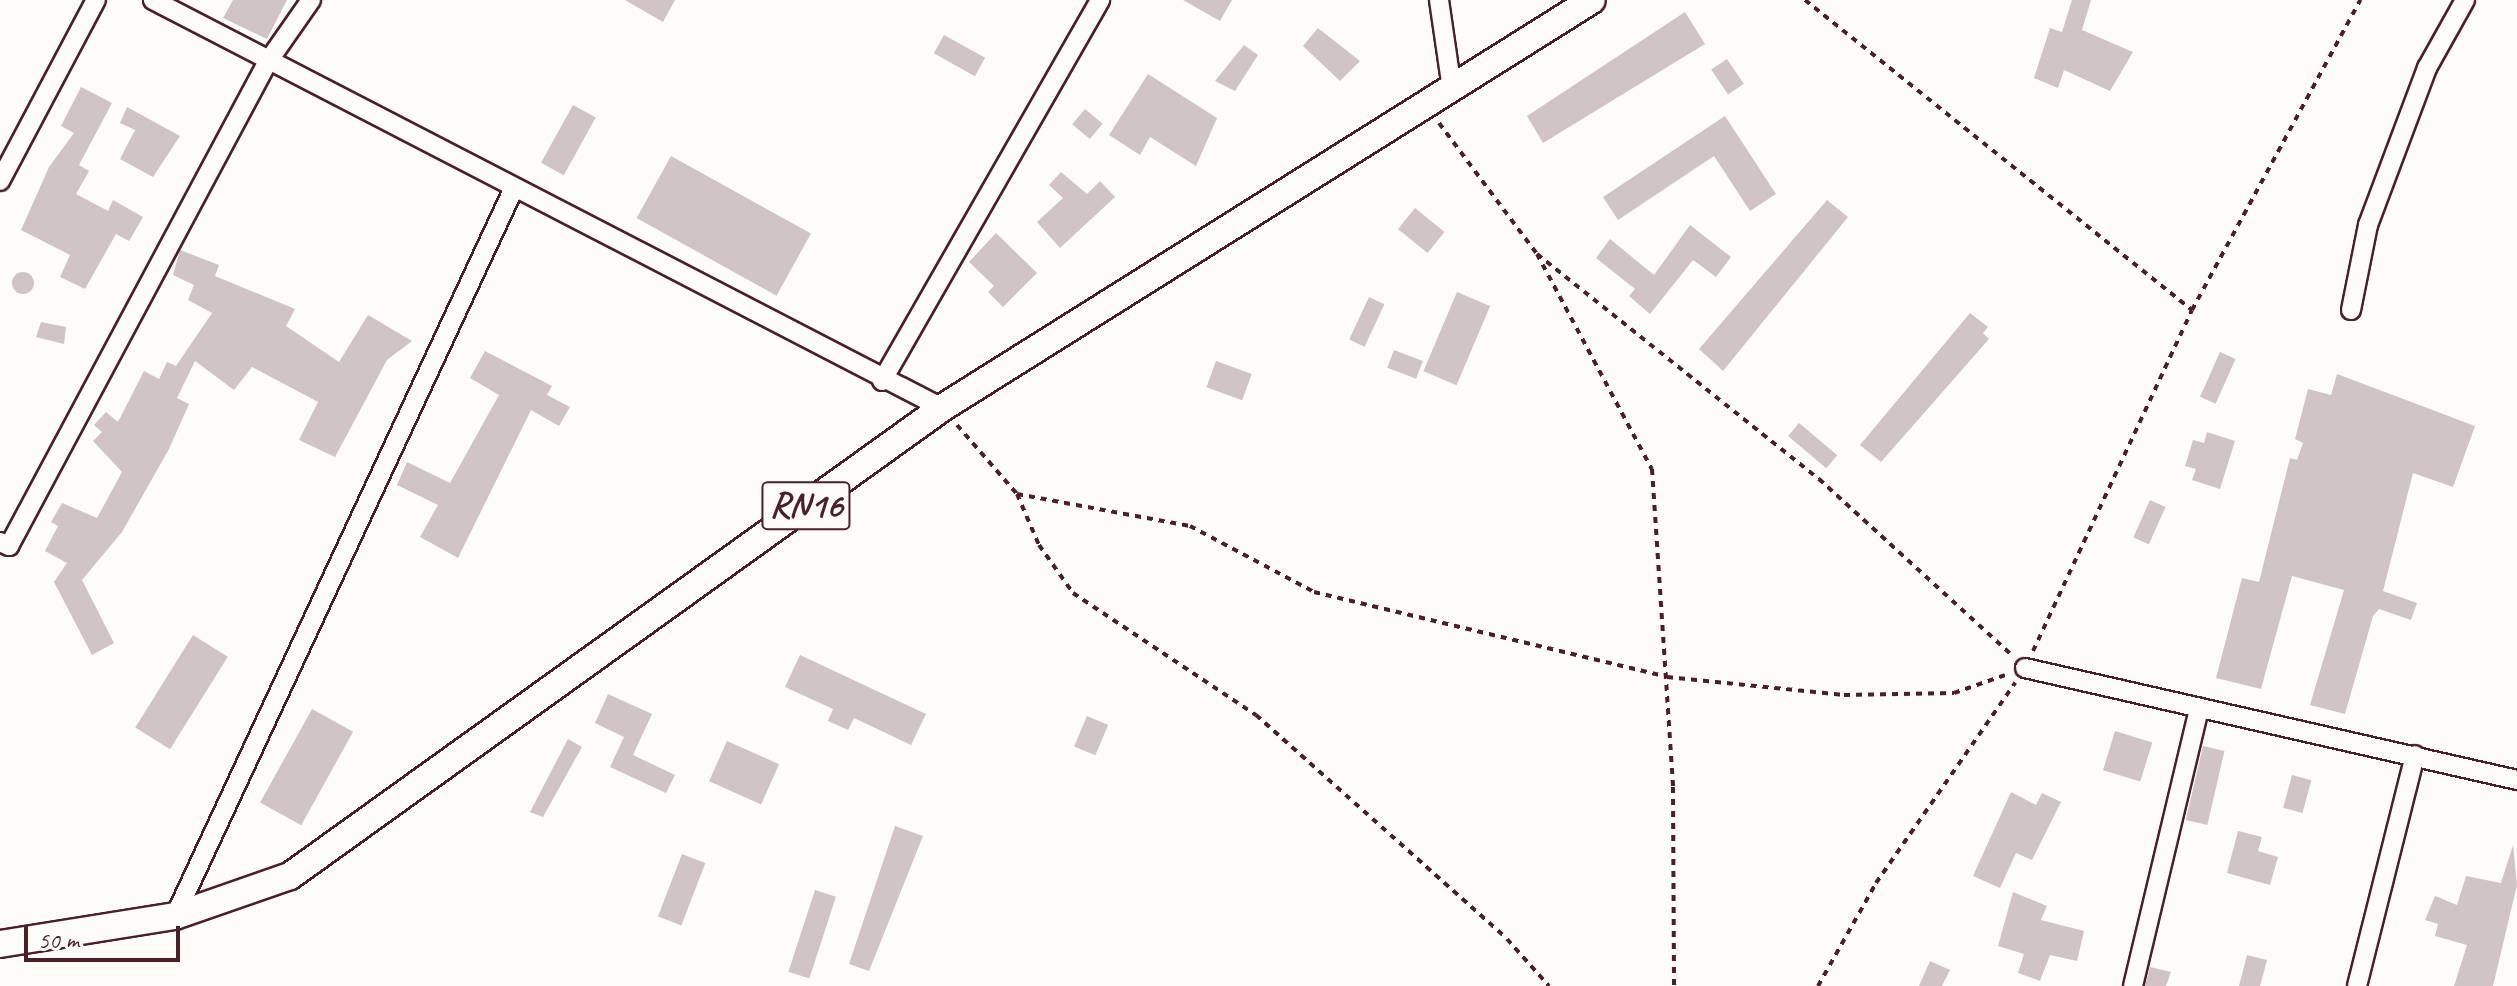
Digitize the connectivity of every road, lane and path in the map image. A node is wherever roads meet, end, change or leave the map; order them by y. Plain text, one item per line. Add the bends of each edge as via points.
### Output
1 (96, 0) edge
2 (153, 0) edge
3 (311, 0) edge
4 (1100, 0) edge
5 (1439, 0) edge
6 (1592, 0) edge
7 (1805, 0) edge
8 (2360, 0) edge
9 (2465, 0) edge
10 (267, 63) junction
11 (1452, 89) junction
12 (1426, 105) junction
13 (0, 181) edge
14 (514, 188) junction
15 (1537, 254) junction
16 (2192, 310) junction
17 (2351, 310) dead end
18 (882, 381) junction
19 (942, 408) junction
20 (1017, 494) junction
21 (0, 542) edge
22 (2025, 668) junction
23 (1667, 677) junction
24 (2199, 708) junction
25 (2415, 755) junction
26 (2517, 780) edge
27 (175, 916) junction
28 (0, 944) edge
29 (1549, 986) edge
30 (1674, 986) edge
31 (1818, 986) edge
32 (2133, 986) edge
33 (2357, 986) edge

1 - 13 street
2 - 10 street
3 - 10 street
4 - 18 street
5 - 11 street
6 - 11 main road, RN16
7 - 16 path
8 - 16 path
9 - 17 street via 2427,68 2368,225
10 - 14 street
10 - 21 street via 9,546
11 - 12 main road, RN16
12 - 15 path
12 - 19 main road, RN16
14 - 18 street
14 - 27 street
15 - 22 path via 1819,479
15 - 23 path via 1652,469
16 - 22 path
18 - 19 street
19 - 20 path
19 - 27 main road, RN16 via 290,876
20 - 23 path via 1190,526 1314,592
20 - 29 path via 1039,545 1073,593 1256,715 1507,939
22 - 23 path via 1954,693 1844,695
22 - 24 street
22 - 31 path via 1876,883
23 - 30 path
24 - 25 street
24 - 32 street
25 - 26 street
25 - 33 street
27 - 28 main road, RN16

